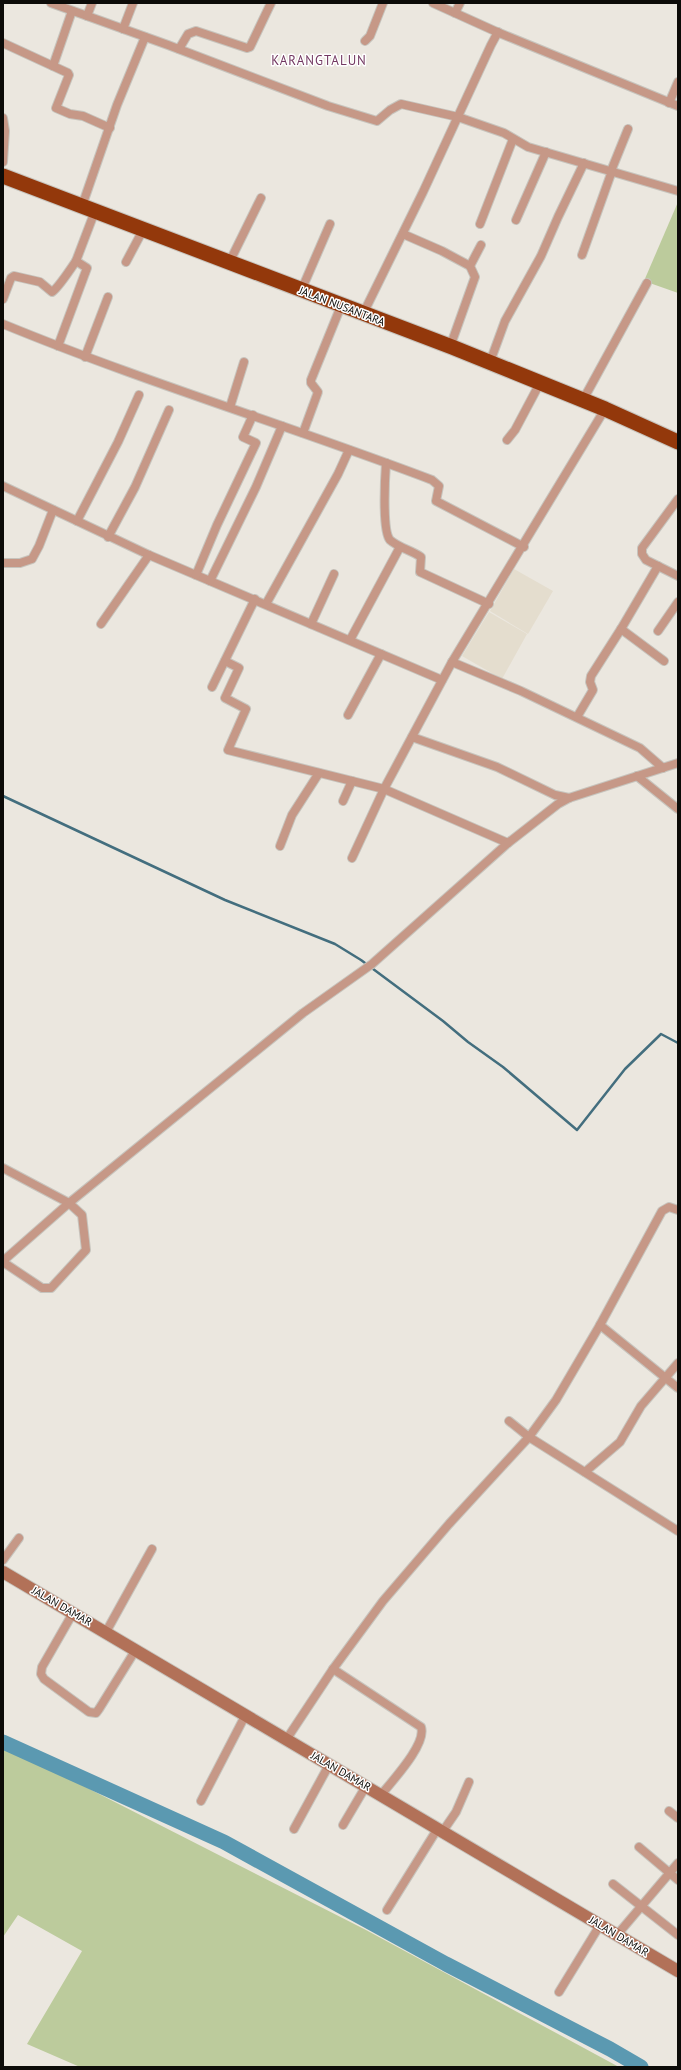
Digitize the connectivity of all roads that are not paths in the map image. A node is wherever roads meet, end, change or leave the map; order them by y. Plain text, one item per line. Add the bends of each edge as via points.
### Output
1 (51, 3) edge
2 (92, 3) edge
3 (134, 3) edge
4 (271, 3) edge
5 (383, 3) edge
6 (433, 3) edge
7 (460, 3) edge
8 (72, 11) junction
9 (455, 13) junction
10 (87, 16) junction
11 (123, 29) junction
12 (498, 32) junction
13 (145, 37) junction
14 (365, 41) dead end
15 (3, 43) edge
16 (179, 49) junction
17 (53, 66) junction
18 (678, 82) edge
19 (669, 103) junction
20 (678, 106) edge
21 (458, 117) junction
22 (3, 118) edge
23 (110, 128) junction
24 (628, 129) dead end
25 (513, 139) junction
26 (546, 152) junction
27 (3, 162) edge
28 (584, 163) junction
29 (612, 171) junction
30 (3, 176) edge
31 (678, 191) edge
32 (261, 198) dead end
33 (88, 209) junction
34 (516, 220) dead end
35 (330, 224) dead end
36 (480, 224) dead end
37 (143, 230) junction
38 (403, 234) junction
39 (481, 245) dead end
40 (582, 256) dead end
41 (76, 261) junction
42 (126, 262) dead end
43 (229, 263) junction
44 (470, 266) junction
45 (647, 283) dead end
46 (301, 290) junction
47 (108, 297) dead end
48 (3, 299) edge
49 (341, 306) junction
50 (362, 314) junction
51 (3, 324) edge
52 (58, 346) junction
53 (450, 346) junction
54 (85, 356) junction
55 (244, 362) dead end
56 (490, 362) junction
57 (540, 383) junction
58 (139, 395) dead end
59 (583, 400) junction
60 (230, 407) junction
61 (605, 409) junction
62 (169, 410) dead end
63 (253, 415) junction
64 (282, 426) junction
65 (302, 433) junction
66 (507, 440) dead end
67 (678, 442) edge
68 (349, 450) junction
69 (386, 463) junction
70 (3, 486) edge
71 (678, 498) edge
72 (53, 510) junction
73 (77, 521) junction
74 (108, 537) junction
75 (400, 547) junction
76 (524, 547) junction
77 (149, 555) junction
78 (3, 563) edge
79 (658, 566) junction
80 (334, 574) dead end
81 (196, 575) junction
82 (678, 576) edge
83 (210, 581) junction
84 (255, 599) junction
85 (678, 602) edge
86 (266, 604) junction
87 (488, 604) junction
88 (101, 624) dead end
89 (312, 624) junction
90 (621, 629) junction
91 (658, 631) dead end
92 (350, 640) junction
93 (381, 654) junction
94 (225, 660) junction
95 (664, 661) dead end
96 (452, 662) junction
97 (442, 680) junction
98 (212, 688) dead end
99 (348, 715) dead end
100 (577, 717) junction
101 (412, 737) junction
102 (678, 763) edge
103 (663, 768) junction
104 (319, 773) junction
105 (637, 776) junction
106 (352, 781) junction
107 (384, 789) junction
108 (569, 798) junction
109 (343, 801) dead end
110 (678, 809) edge
111 (508, 843) junction
112 (280, 846) dead end
113 (352, 858) dead end
114 (3, 1168) edge
115 (69, 1204) junction
116 (678, 1210) edge
117 (3, 1261) edge
118 (600, 1325) junction
119 (678, 1363) edge
120 (665, 1377) junction
121 (678, 1388) edge
122 (509, 1421) dead end
123 (529, 1437) junction
124 (585, 1472) junction
125 (678, 1531) edge
126 (19, 1538) dead end
127 (152, 1550) dead end
128 (3, 1560) edge
129 (3, 1572) edge
130 (73, 1613) junction
131 (106, 1632) junction
132 (135, 1651) junction
133 (333, 1669) junction
134 (245, 1716) junction
135 (286, 1740) junction
136 (329, 1765) junction
137 (469, 1782) dead end
138 (366, 1786) junction
139 (381, 1795) junction
140 (201, 1800) dead end
141 (669, 1811) dead end
142 (678, 1818) edge
143 (343, 1825) dead end
144 (294, 1829) dead end
145 (441, 1830) junction
146 (639, 1847) dead end
147 (678, 1863) edge
148 (670, 1873) junction
149 (678, 1880) edge
150 (613, 1884) dead end
151 (642, 1906) junction
152 (387, 1910) dead end
153 (600, 1925) junction
154 (678, 1934) edge
155 (617, 1935) junction
156 (678, 1971) edge
157 (559, 1992) dead end

1 - 8 street
2 - 10 street
3 - 11 street
4 - 16 street via 250,47 196,31 188,34
5 - 14 street via 370,36
6 - 9 street
7 - 9 street
8 - 10 street
8 - 17 street
9 - 12 street
10 - 11 street
11 - 13 street
12 - 19 street
12 - 21 street
13 - 16 street
13 - 23 street
15 - 17 street
16 - 21 street via 328,106 375,121 401,104
17 - 23 street via 69,75 56,108
18 - 19 street
19 - 20 street
21 - 25 street via 504,133
21 - 38 street
22 - 27 street
23 - 33 street
24 - 29 street
25 - 26 street
25 - 36 street
26 - 28 street
26 - 34 street
28 - 29 street
28 - 56 street via 541,256 505,321
29 - 31 street
29 - 40 street
30 - 33 highway, JALAN NUSANTARA
32 - 43 street
33 - 37 highway, JALAN NUSANTARA
33 - 41 street
35 - 46 street
37 - 42 street
37 - 43 highway, JALAN NUSANTARA
38 - 44 street
38 - 50 street
39 - 44 street
41 - 48 street via 52,292 40,282 14,276
41 - 52 street via 87,268
43 - 46 highway, JALAN NUSANTARA
44 - 53 street via 475,277
45 - 59 street
46 - 49 highway, JALAN NUSANTARA
47 - 54 street
49 - 50 highway, JALAN NUSANTARA
49 - 65 street via 311,380 318,392
50 - 53 highway, JALAN NUSANTARA
51 - 52 street
52 - 54 street
53 - 56 highway, JALAN NUSANTARA
54 - 60 street
55 - 60 street
56 - 57 highway, JALAN NUSANTARA
57 - 59 highway, JALAN NUSANTARA
57 - 66 street
58 - 73 street
59 - 61 highway, JALAN NUSANTARA
60 - 63 street
61 - 67 highway, JALAN NUSANTARA
61 - 76 street
62 - 74 street
63 - 64 street
63 - 81 street via 243,437 256,443 216,525
64 - 65 street
64 - 83 street via 256,487
65 - 68 street
68 - 69 street
68 - 86 street
69 - 75 street via 386,531 390,539
69 - 76 street via 437,482 439,487 436,501
70 - 72 street
71 - 79 street via 642,548 646,560
72 - 73 street
72 - 78 street via 32,559 20,563
73 - 74 street
74 - 77 street
75 - 87 street via 421,557 420,572
75 - 92 street
76 - 87 street
77 - 81 street
77 - 88 street
79 - 82 street
79 - 90 street
80 - 89 street
81 - 83 street
83 - 84 street
84 - 86 street
84 - 94 street
85 - 91 street
86 - 89 street
87 - 96 street
89 - 92 street
90 - 95 street
90 - 100 street via 591,676 592,690
92 - 93 street
93 - 97 street
93 - 99 street
94 - 98 street
94 - 104 street via 239,668 225,698 246,709 228,750
96 - 97 street
96 - 100 street
97 - 101 street
100 - 103 street via 640,748
101 - 107 street
101 - 108 street via 497,767
102 - 103 street
103 - 105 street
104 - 106 street
104 - 112 street via 292,815
105 - 108 street
105 - 110 street
106 - 107 street
106 - 109 street
107 - 111 street
107 - 113 street
108 - 111 street
111 - 115 street via 368,967 304,1013
114 - 115 street
115 - 117 street
115 - 117 street via 82,1215 86,1250 55,1285 48,1290 42,1288
116 - 118 street via 669,1207 662,1211
118 - 120 street
118 - 123 street via 556,1400
119 - 120 street
120 - 121 street
120 - 124 street via 641,1406 620,1442
122 - 123 street
123 - 124 street
123 - 133 street via 383,1601
124 - 125 street
126 - 128 street
127 - 131 street
129 - 130 street, JALAN DAMAR
130 - 131 street, JALAN DAMAR
130 - 132 street via 42,1667 41,1674 44,1679 88,1712 96,1713
131 - 132 street, JALAN DAMAR
132 - 134 street, JALAN DAMAR
133 - 135 street
133 - 139 street via 421,1727 419,1743
134 - 135 street, JALAN DAMAR
134 - 140 street
135 - 136 street, JALAN DAMAR
136 - 138 street, JALAN DAMAR
136 - 144 street
137 - 145 street via 456,1812
138 - 139 street, JALAN DAMAR
138 - 143 street
139 - 145 street, JALAN DAMAR
141 - 142 street
145 - 152 street
145 - 153 street, JALAN DAMAR
146 - 148 street
147 - 148 street
148 - 149 street
148 - 151 street
150 - 151 street
151 - 154 street
151 - 155 street
153 - 155 street, JALAN DAMAR
153 - 157 street
155 - 156 street, JALAN DAMAR

